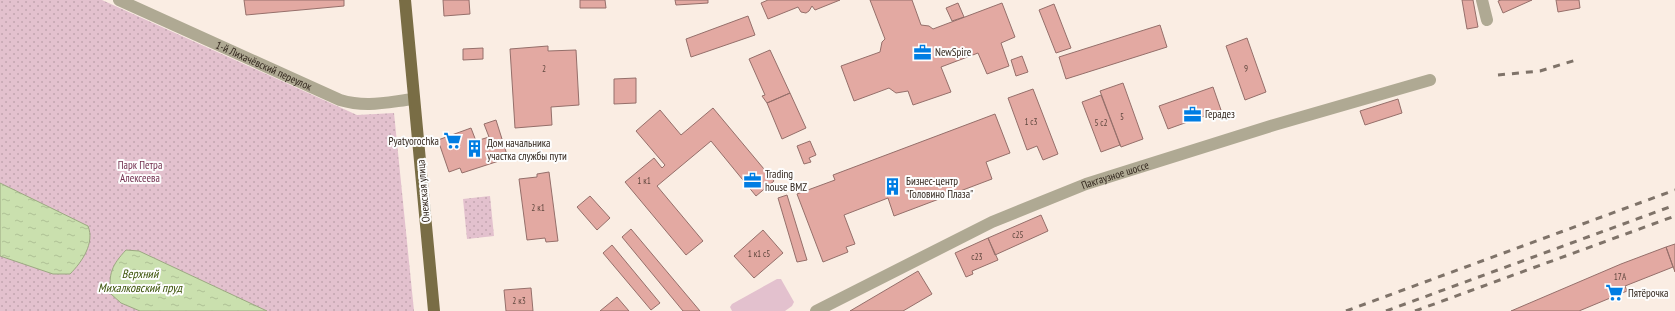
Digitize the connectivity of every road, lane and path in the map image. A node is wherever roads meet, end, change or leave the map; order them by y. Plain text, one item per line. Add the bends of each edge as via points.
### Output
1 (119, 0) edge
2 (405, 0) edge
3 (1482, 0) edge
4 (1487, 20) dead end
5 (1430, 80) dead end
6 (414, 99) junction
7 (434, 311) edge
8 (816, 311) edge

1 - 6 street, 1-й Лихачёвский переулок via 340,100 371,105
2 - 6 main road, Онежская улица
3 - 4 street
5 - 8 street, Пакгаузное шоссе via 1274,125 1086,184 992,222
6 - 7 main road, Онежская улица

